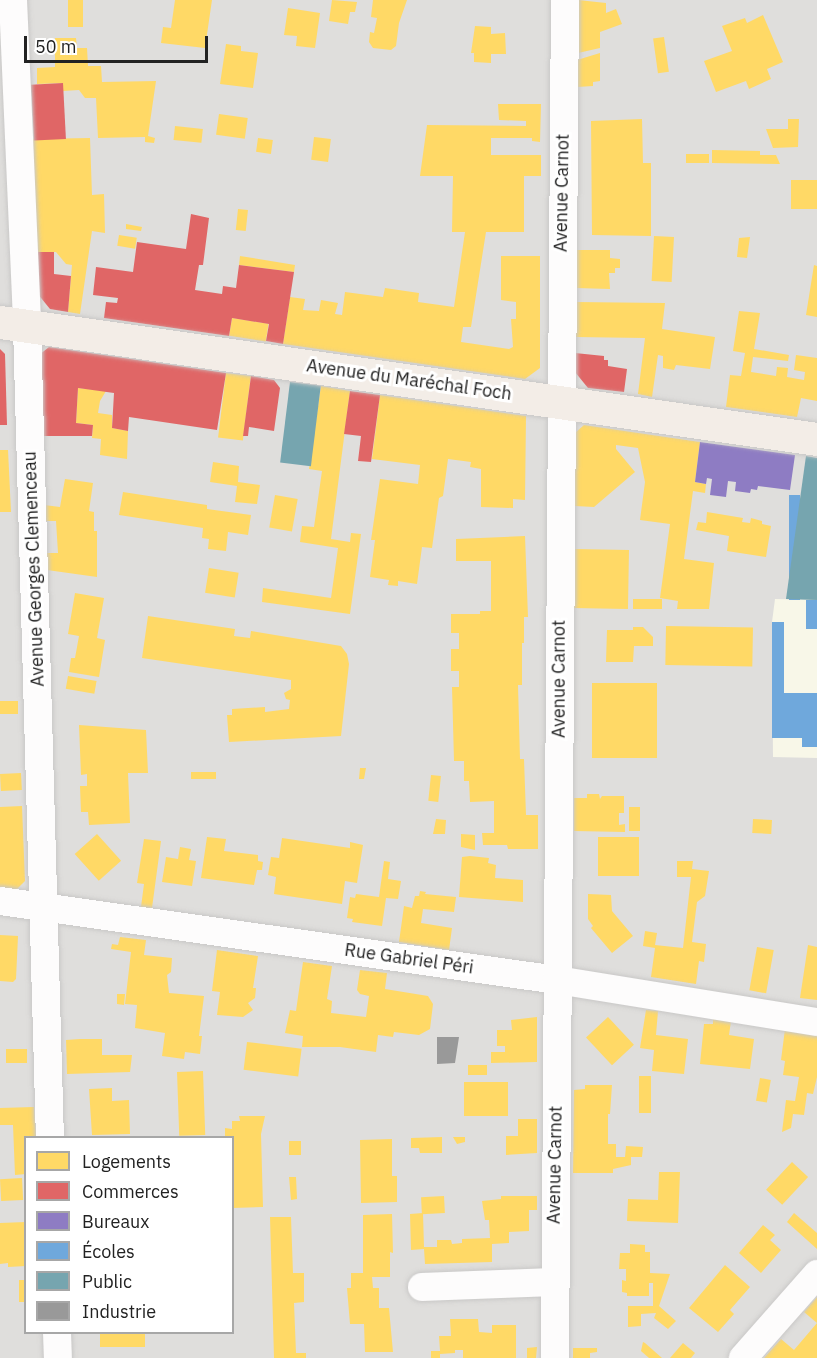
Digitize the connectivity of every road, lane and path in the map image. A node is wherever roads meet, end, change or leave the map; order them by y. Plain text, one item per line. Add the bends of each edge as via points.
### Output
1 (13, 0) edge
2 (565, 0) edge
3 (14, 324) edge
4 (560, 401) junction
5 (817, 439) edge
6 (0, 902) edge
7 (42, 907) junction
8 (557, 980) junction
9 (817, 1022) edge
10 (50, 1136) edge
11 (817, 1274) edge
12 (554, 1282) junction
13 (422, 1287) dead end
14 (57, 1334) edge
15 (58, 1358) edge
16 (555, 1358) edge
17 (743, 1358) edge

1 - 3 street, Avenue Georges Clemenceau
2 - 4 street, Avenue Carnot
3 - 4 main road, Avenue du Maréchal Foch
3 - 7 street, Avenue Georges Clemenceau
4 - 5 main road, Avenue du Maréchal Foch
4 - 8 street, Avenue Carnot
6 - 7 street, Rue Gabriel Péri
7 - 8 street, Rue Gabriel Péri
7 - 10 street, Avenue Georges Clemenceau
8 - 9 street, Rue Gabriel Péri
8 - 12 street, Avenue Carnot
11 - 17 street
12 - 13 street
12 - 16 street, Avenue Carnot
14 - 15 street

